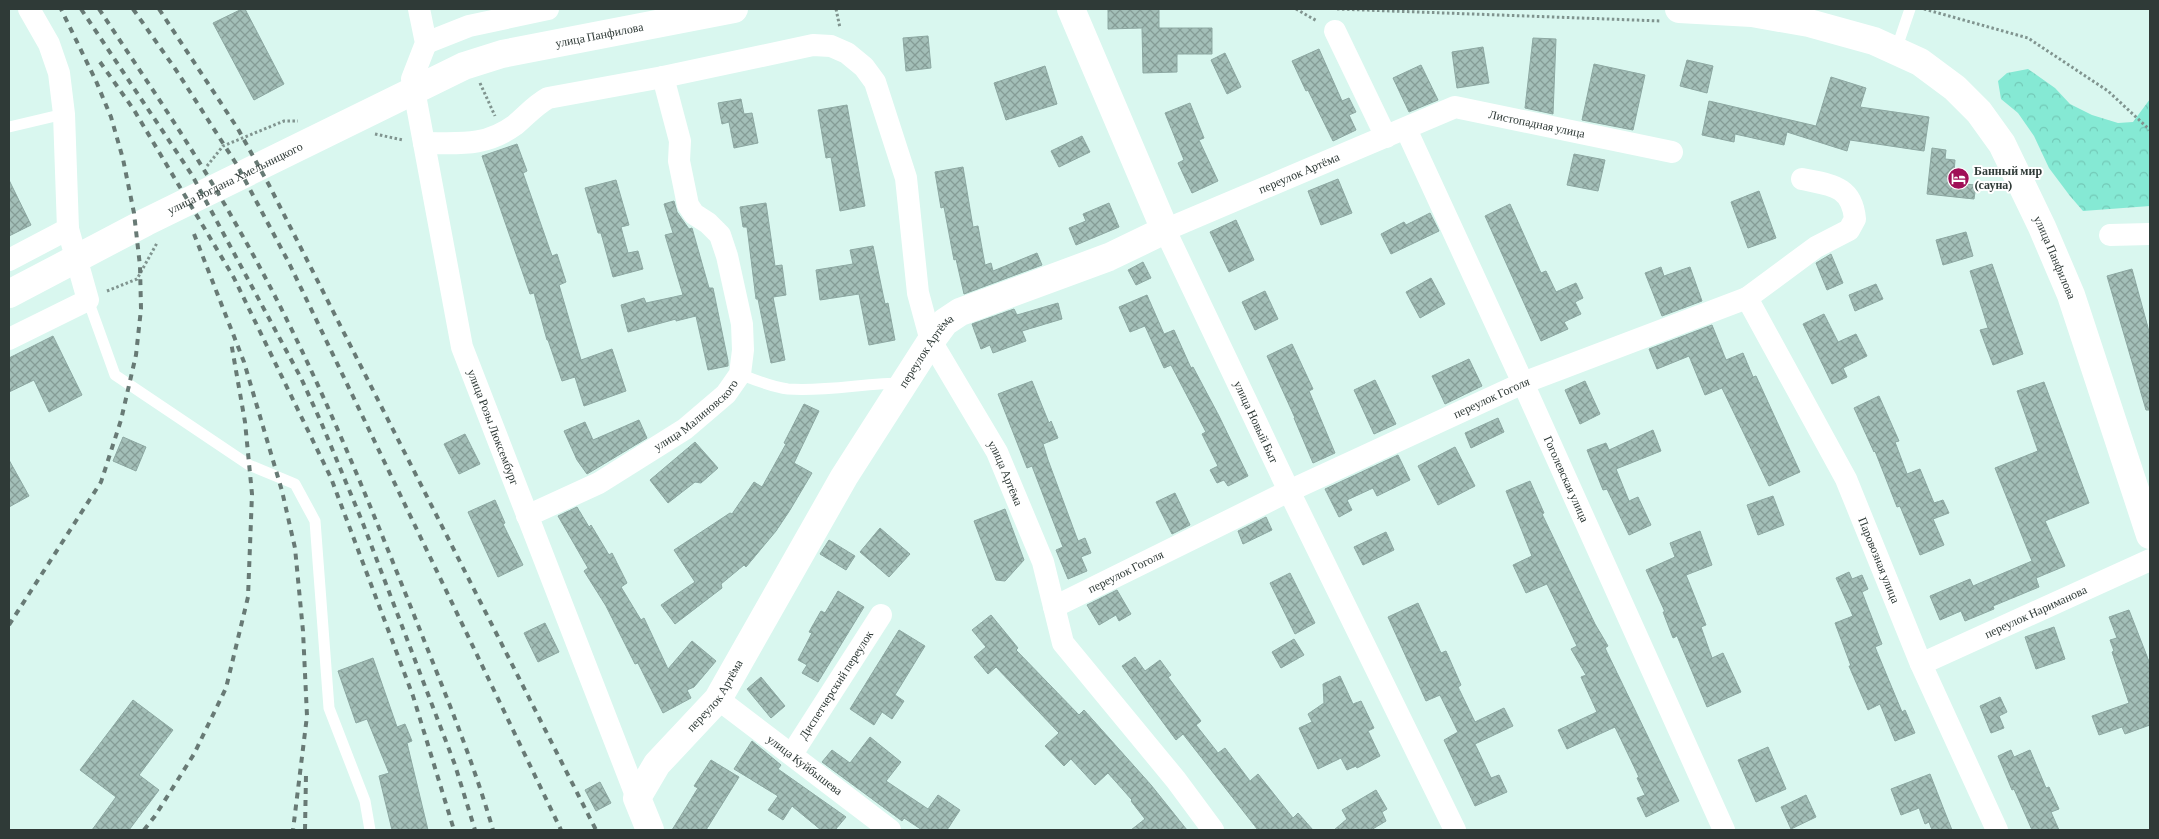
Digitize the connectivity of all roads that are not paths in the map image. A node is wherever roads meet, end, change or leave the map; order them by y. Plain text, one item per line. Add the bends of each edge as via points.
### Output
1 (29, 9) edge
2 (420, 9) edge
3 (548, 9) edge
4 (734, 9) edge
5 (1071, 9) edge
6 (1910, 9) edge
7 (1672, 15) edge
8 (1335, 31) road end
9 (426, 43) junction
10 (1885, 46) junction
11 (471, 73) joint
12 (663, 77) junction
13 (64, 114) junction
14 (9, 127) edge
15 (1396, 133) junction
16 (424, 143) junction
17 (1672, 152) dead end
18 (1802, 179) dead end
19 (68, 229) junction
20 (1165, 230) junction
21 (2150, 234) edge
22 (2110, 235) dead end
23 (9, 260) edge
24 (9, 294) edge
25 (1747, 298) junction
26 (88, 300) junction
27 (9, 339) edge
28 (931, 341) junction
29 (740, 374) junction
30 (1523, 382) junction
31 (904, 383) junction
32 (1289, 491) junction
33 (527, 516) junction
34 (2150, 535) edge
35 (2150, 560) edge
36 (1054, 607) junction
37 (881, 615) dead end
38 (1921, 664) junction
39 (718, 699) junction
40 (792, 754) junction
41 (637, 798) junction
42 (370, 830) edge
43 (650, 830) edge
44 (890, 830) edge
45 (1213, 830) edge
46 (1455, 830) edge
47 (1724, 830) edge
48 (1997, 830) edge

1 - 13 street via 49,44 57,66
2 - 9 street
3 - 9 street via 469,26
4 - 11 main road, улица Панфилова via 502,54
5 - 20 main road, улица Новый Быт
6 - 10 lane
7 - 10 main road, улица Панфилова via 1752,13 1809,23
8 - 15 street, Гоголевская улица
9 - 16 street, улица Розы Люксембург via 412,78
10 - 34 main road, улица Панфилова via 1920,62 1955,88 1979,112 2002,144 2071,295
11 - 24 main road, улица Богдана Хмельницкого via 146,222
12 - 16 street via 548,98 495,138 476,142
12 - 28 street, улица Артёма via 813,45 831,46 847,53 864,67 875,82 906,178 918,293
12 - 29 street, улица Малиновского via 680,141 678,161 688,205 720,236 727,256 742,324
13 - 14 lane
13 - 19 street
15 - 17 street, Листопадная улица via 1455,107
15 - 20 street, переулок Артёма
15 - 30 street, Гоголевская улица
16 - 33 street, улица Розы Люксембург via 462,347
18 - 25 street, переулок Гоголя via 1844,191 1851,200 1855,218 1849,230 1816,247
19 - 23 street
19 - 26 street
20 - 28 main road, переулок Артёма via 1109,257 960,312 945,322
20 - 32 street, улица Новый Быт
21 - 22 street
25 - 30 street, переулок Гоголя
25 - 38 street, Паровозная улица via 1846,479
26 - 27 street
26 - 42 lane via 115,375 249,465 295,484 315,521 329,708 365,801
28 - 31 main road, переулок Артёма
28 - 36 street, улица Артёма via 997,452 1043,562
29 - 31 lane via 787,389
29 - 33 street, улица Малиновского via 726,394 684,430 599,483
30 - 32 street, переулок Гоголя
30 - 47 street, Гоголевская улица
31 - 39 main road, переулок Артёма via 844,477
32 - 36 street, переулок Гоголя
32 - 46 street, улица Новый Быт
33 - 41 street, улица Розы Люксембург
35 - 38 street, переулок Нариманова
36 - 45 street, улица Артёма via 1063,644 1176,780
37 - 40 street, Диспетчерский переулок
38 - 48 street, Паровозная улица
39 - 40 street, улица Куйбышева
39 - 41 main road, переулок Артёма via 657,764
40 - 44 street, улица Куйбышева
41 - 43 main road, улица Розы Люксембург

